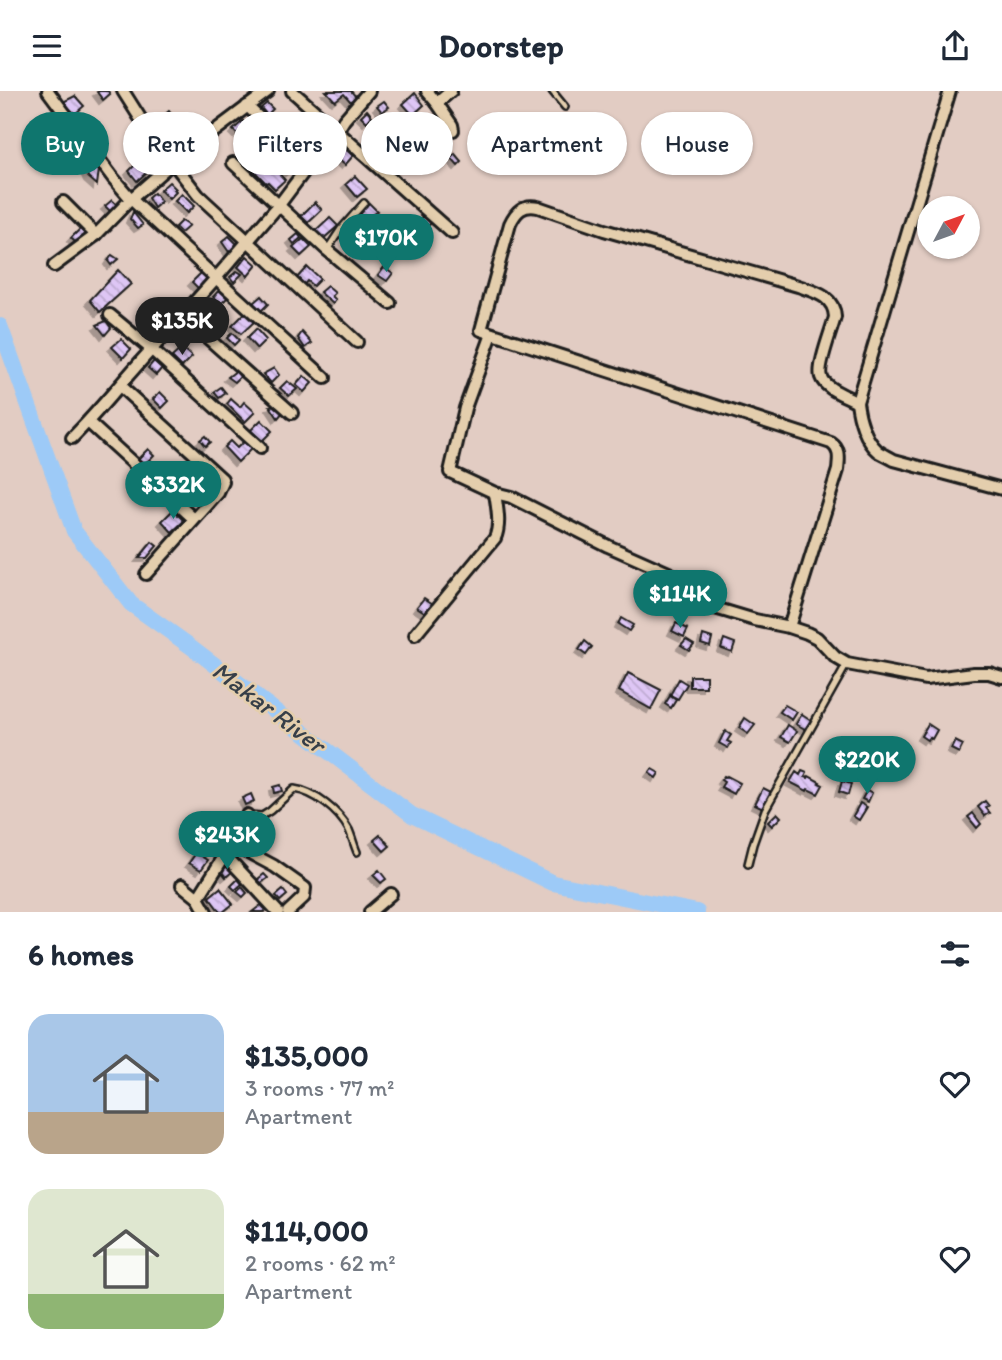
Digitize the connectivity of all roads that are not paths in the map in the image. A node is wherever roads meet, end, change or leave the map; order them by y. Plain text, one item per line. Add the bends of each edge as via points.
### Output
1 (48, 91) edge
2 (122, 91) edge
3 (268, 91) edge
4 (292, 91) edge
5 (369, 91) edge
6 (426, 91) edge
7 (451, 91) edge
8 (552, 91) edge
9 (950, 91) edge
10 (437, 103) junction
11 (247, 106) junction
12 (565, 107) dead end
13 (136, 112) edge
14 (253, 112) edge
15 (316, 112) edge
16 (443, 112) edge
17 (347, 116) edge
18 (219, 127) edge
19 (347, 140) edge
20 (158, 175) edge
21 (182, 175) edge
22 (246, 175) edge
23 (302, 175) edge
24 (131, 199) junction
25 (63, 202) dead end
26 (364, 203) dead end
27 (279, 205) junction
28 (452, 233) dead end
29 (96, 235) junction
30 (248, 242) junction
31 (327, 250) junction
32 (54, 266) dead end
33 (216, 278) junction
34 (390, 303) dead end
35 (110, 315) dead end
36 (183, 316) junction
37 (492, 334) junction
38 (357, 342) dead end
39 (151, 349) junction
40 (325, 378) dead end
41 (120, 386) junction
42 (858, 402) junction
43 (292, 413) dead end
44 (89, 422) junction
45 (72, 438) dead end
46 (260, 448) dead end
47 (1002, 489) edge
48 (495, 493) junction
49 (194, 519) junction
50 (146, 573) dead end
51 (789, 627) junction
52 (415, 635) dead end
53 (847, 664) junction
54 (1002, 677) edge
55 (247, 815) joint
56 (231, 843) junction
57 (357, 852) dead end
58 (225, 855) junction
59 (748, 864) dead end
60 (182, 885) dead end
61 (391, 894) dead end
62 (198, 898) junction
63 (206, 912) edge
64 (278, 912) edge
65 (288, 912) edge
66 (370, 912) edge

1 - 24 street
2 - 13 street
3 - 11 street
4 - 15 street
5 - 17 street
6 - 10 street
7 - 10 street
8 - 12 lane
9 - 42 street
10 - 16 street
11 - 14 street
11 - 18 street
19 - 28 street
20 - 24 street
21 - 30 street
22 - 27 street
23 - 27 street
24 - 29 street
24 - 33 street
25 - 29 street
26 - 31 lane
27 - 30 street
27 - 31 street
29 - 32 street
30 - 33 street
30 - 38 street
31 - 34 street
33 - 36 street
33 - 40 street
35 - 39 street
36 - 39 street
36 - 43 street
37 - 42 street via 481,330 510,224 514,214 529,205 823,295 835,309 835,317 821,377
37 - 48 street via 465,408 450,472
37 - 51 street via 831,443 839,453 838,470
39 - 41 street
39 - 46 street
41 - 44 street
41 - 49 street via 222,479 218,493
42 - 47 street via 859,418 878,451 894,460
44 - 45 street
44 - 49 street
48 - 51 street via 680,579 705,605
48 - 52 street via 499,523 495,538
49 - 50 street
51 - 53 street via 817,638
53 - 54 street via 926,679 974,673
53 - 59 lane via 765,810
55 - 56 street
55 - 57 lane via 262,816 294,789 302,790 326,803 340,818
56 - 58 street
56 - 65 street via 304,888 304,897
58 - 62 street
58 - 64 street
60 - 62 street
61 - 66 street
62 - 63 street

